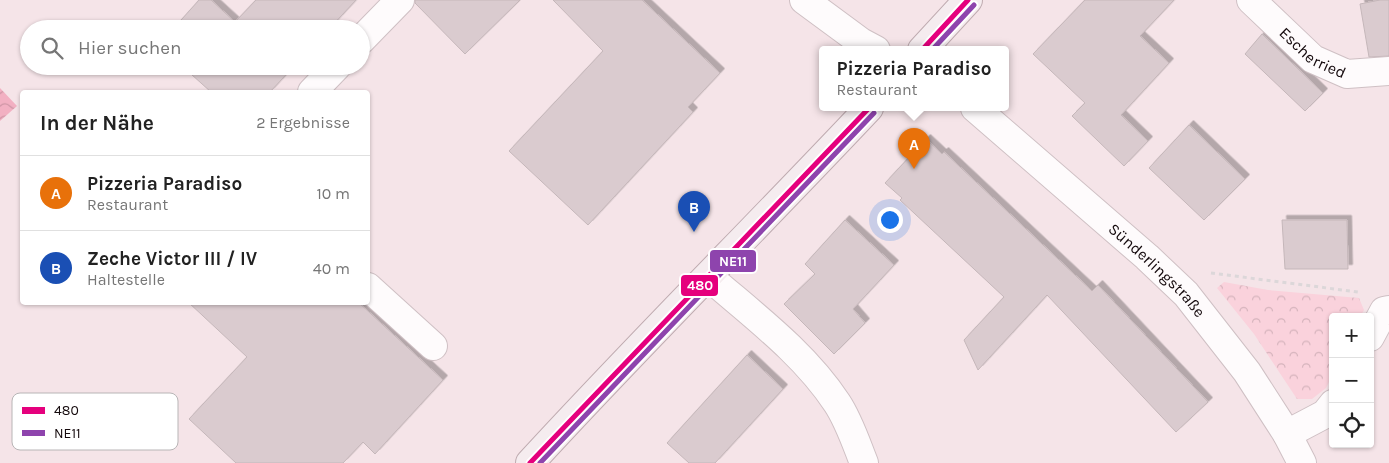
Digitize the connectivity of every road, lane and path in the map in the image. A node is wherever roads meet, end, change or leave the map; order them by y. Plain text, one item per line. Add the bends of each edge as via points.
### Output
1 (400, 0) edge
2 (804, 0) edge
3 (968, 0) edge
4 (1251, 0) edge
5 (370, 31) edge
6 (868, 46) edge
7 (926, 46) edge
8 (1389, 70) edge
9 (328, 75) edge
10 (314, 90) edge
11 (866, 111) edge
12 (978, 111) edge
13 (708, 277) junction
14 (370, 288) edge
15 (1186, 294) junction
16 (1387, 311) edge
17 (1374, 331) edge
18 (433, 346) dead end
19 (1329, 409) edge
20 (1287, 434) junction
21 (530, 463) edge
22 (864, 463) edge
23 (1302, 463) edge

1 - 5 street
2 - 6 street
3 - 7 main road
4 - 8 street, Escherried via 1314,59 1347,74
9 - 10 street
11 - 13 main road
12 - 15 street, Sünderlingstraße via 1147,256
13 - 21 main road via 636,348
13 - 22 street via 785,342 822,381 838,406
14 - 18 street
15 - 16 path via 1211,273 1366,293
15 - 20 street, Sünderlingstraße via 1247,372
16 - 17 street
19 - 20 street
20 - 23 street, Sünderlingstraße

